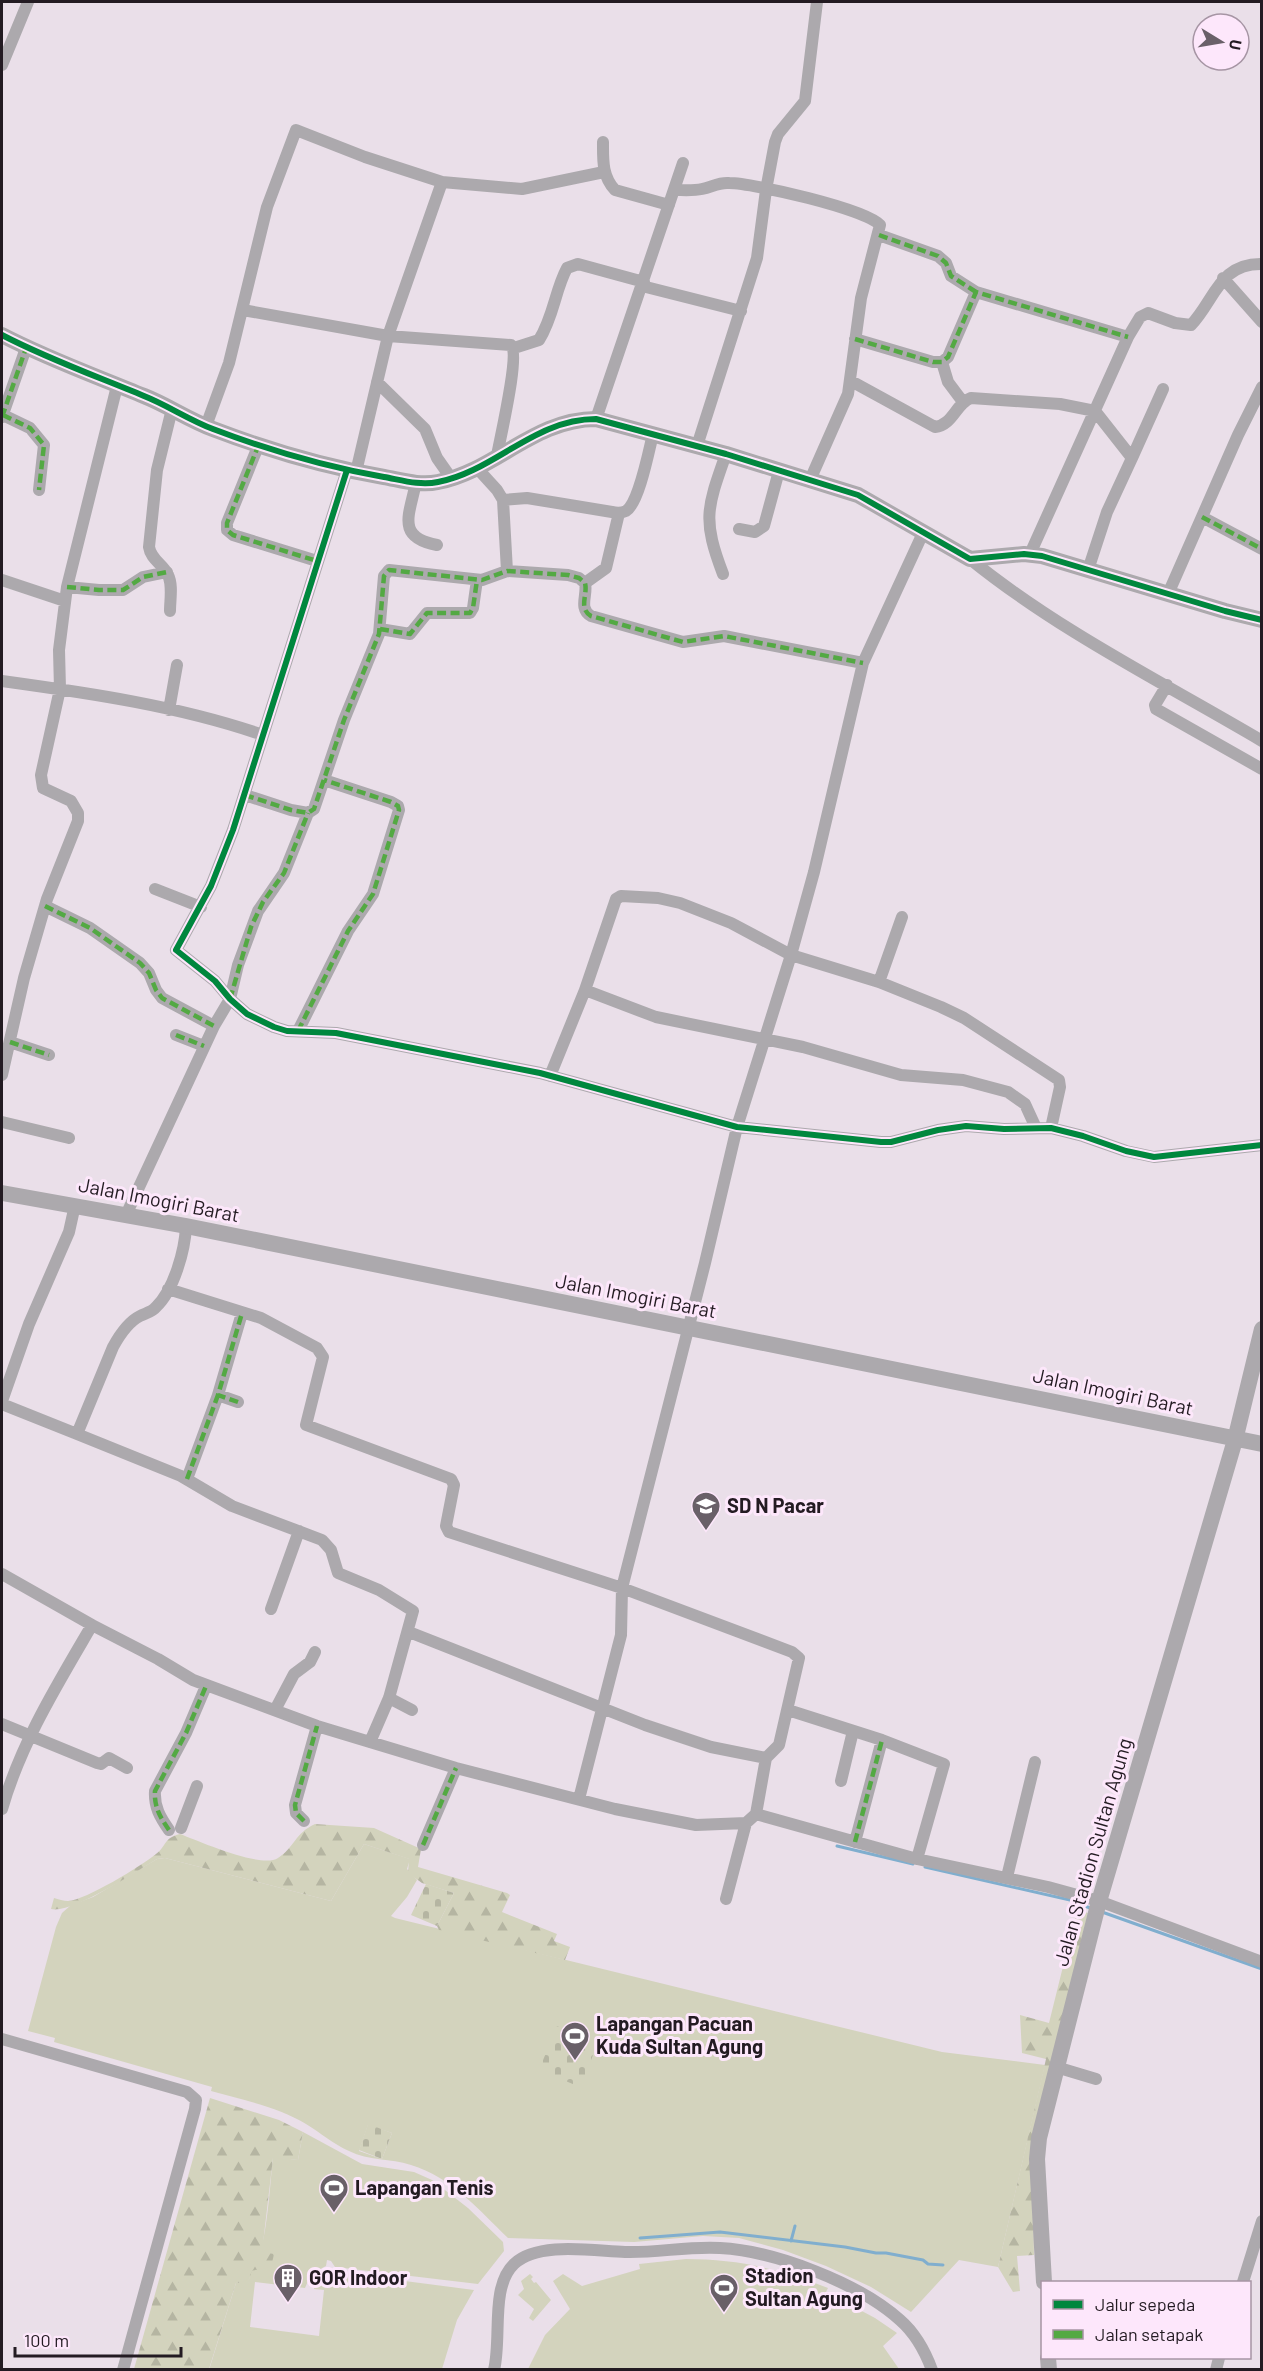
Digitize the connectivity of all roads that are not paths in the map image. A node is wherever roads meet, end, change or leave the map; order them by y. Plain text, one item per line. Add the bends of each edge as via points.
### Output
1 (28, 2) edge
2 (818, 2) edge
3 (2, 65) edge
4 (603, 142) dead end
5 (683, 163) dead end
6 (604, 172) junction
7 (442, 182) junction
8 (674, 190) junction
9 (766, 190) junction
10 (669, 205) junction
11 (879, 235) junction
12 (1262, 264) edge
13 (1223, 278) junction
14 (643, 284) junction
15 (976, 292) junction
16 (243, 310) junction
17 (741, 311) junction
18 (1262, 322) edge
19 (2, 335) edge
20 (388, 336) junction
21 (1128, 337) junction
22 (855, 339) junction
23 (26, 348) junction
24 (514, 348) junction
25 (942, 362) junction
26 (851, 381) junction
27 (377, 382) junction
28 (117, 386) junction
29 (1262, 387) edge
30 (1163, 389) dead end
31 (963, 402) junction
32 (172, 409) junction
33 (1095, 411) junction
34 (2, 416) edge
35 (596, 419) junction
36 (206, 426) junction
37 (653, 434) junction
38 (259, 444) junction
39 (697, 446) junction
40 (726, 454) junction
41 (497, 456) junction
42 (1132, 458) junction
43 (476, 467) junction
44 (351, 471) junction
45 (779, 471) junction
46 (451, 478) junction
47 (810, 480) junction
48 (416, 483) junction
49 (39, 490) dead end
50 (503, 500) junction
51 (619, 513) junction
52 (1202, 517) junction
53 (740, 529) dead end
54 (923, 533) junction
55 (437, 546) dead end
56 (1262, 549) edge
57 (1030, 554) junction
58 (970, 560) junction
59 (317, 561) junction
60 (1088, 570) junction
61 (507, 571) junction
62 (167, 572) junction
63 (723, 574) dead end
64 (2, 580) edge
65 (477, 580) junction
66 (585, 583) junction
67 (67, 587) junction
68 (1168, 594) junction
69 (65, 601) junction
70 (170, 610) dead end
71 (1262, 620) edge
72 (380, 629) junction
73 (863, 663) junction
74 (177, 664) dead end
75 (2, 681) edge
76 (1167, 685) junction
77 (60, 689) junction
78 (169, 710) junction
79 (263, 735) junction
80 (1262, 741) edge
81 (1262, 770) edge
82 (324, 780) junction
83 (245, 795) junction
84 (308, 813) junction
85 (155, 889) dead end
86 (45, 906) junction
87 (201, 906) junction
88 (902, 917) dead end
89 (791, 955) junction
90 (879, 982) junction
91 (585, 990) junction
92 (230, 999) junction
93 (214, 1026) junction
94 (298, 1031) junction
95 (176, 1035) dead end
96 (764, 1038) junction
97 (10, 1042) junction
98 (204, 1046) junction
99 (49, 1055) dead end
100 (2, 1069) edge
101 (550, 1076) junction
102 (2, 1122) edge
103 (737, 1128) junction
104 (1036, 1128) junction
105 (1051, 1128) junction
106 (69, 1138) dead end
107 (1262, 1145) edge
108 (2, 1193) edge
109 (74, 1210) junction
110 (126, 1215) junction
111 (186, 1230) junction
112 (168, 1288) junction
113 (242, 1312) junction
114 (1262, 1329) edge
115 (687, 1330) junction
116 (218, 1395) junction
117 (2, 1402) edge
118 (238, 1402) dead end
119 (77, 1434) junction
120 (1235, 1440) junction
121 (1262, 1444) edge
122 (187, 1479) junction
123 (299, 1531) junction
124 (2, 1575) edge
125 (622, 1588) junction
126 (271, 1609) dead end
127 (92, 1625) junction
128 (409, 1632) junction
129 (315, 1652) dead end
130 (206, 1686) junction
131 (388, 1698) junction
132 (601, 1707) junction
133 (275, 1710) junction
134 (412, 1710) dead end
135 (788, 1710) junction
136 (2, 1724) edge
137 (317, 1726) junction
138 (853, 1731) junction
139 (29, 1734) junction
140 (882, 1740) junction
141 (370, 1742) junction
142 (766, 1758) junction
143 (1035, 1762) dead end
144 (127, 1768) dead end
145 (456, 1768) junction
146 (841, 1781) dead end
147 (197, 1786) dead end
148 (579, 1799) junction
149 (2, 1809) edge
150 (756, 1815) junction
151 (304, 1821) dead end
152 (746, 1823) junction
153 (855, 1842) junction
154 (423, 1845) dead end
155 (917, 1859) junction
156 (1007, 1877) junction
157 (726, 1899) dead end
158 (1097, 1907) junction
159 (1262, 1962) edge
160 (2, 2039) edge
161 (1056, 2067) junction
162 (1096, 2079) dead end
163 (1262, 2221) edge
164 (1044, 2281) edge
165 (1243, 2281) edge
166 (123, 2370) edge
167 (494, 2370) edge
168 (932, 2370) edge

1 - 3 street
2 - 9 street via 805,101 777,138
4 - 6 street
5 - 8 street
6 - 7 street via 522,189
6 - 10 street via 615,190
7 - 16 street via 365,158 296,130 261,225
7 - 20 street
8 - 9 street via 699,190 727,183
8 - 10 street
9 - 11 street via 814,199 870,218 880,225
9 - 17 street via 758,252
10 - 14 street
11 - 15 street via 938,256 946,262 951,276
11 - 22 street via 863,286
12 - 13 street via 1247,264
13 - 18 street
13 - 21 street via 1191,326 1148,313 1140,317
14 - 17 street
14 - 24 street via 578,264 567,268 549,325 539,340
14 - 35 street
15 - 21 street
15 - 25 street via 948,357
16 - 20 street
16 - 36 street
17 - 39 street
19 - 23 main road
20 - 24 street via 504,344
20 - 27 street
21 - 33 street
22 - 25 street
22 - 26 street
23 - 28 main road
23 - 34 street
24 - 41 street
25 - 31 street via 948,382
26 - 31 street via 935,427 946,424
26 - 47 street
27 - 44 street
27 - 46 street via 424,429 436,458
28 - 32 main road
28 - 67 street
29 - 52 street
30 - 42 street
31 - 33 street via 982,398
32 - 36 main road
32 - 62 street via 157,470 149,546 154,559
33 - 42 street
33 - 57 street
34 - 49 street via 30,428 45,448
35 - 37 main road
35 - 41 main road via 554,426
36 - 38 main road
37 - 39 main road
37 - 51 street via 635,497 628,509
38 - 44 main road
38 - 59 street via 227,530
39 - 40 main road
40 - 45 main road
40 - 63 street via 708,517 713,548
41 - 43 main road
42 - 60 street via 1107,512
43 - 46 main road
43 - 50 street
44 - 48 main road
44 - 59 street
45 - 47 main road
45 - 53 street via 764,526 755,532
46 - 48 main road
47 - 54 main road via 868,500
48 - 55 street via 409,530 415,538
50 - 51 street via 527,498
50 - 61 street
51 - 66 street via 606,567
52 - 56 street
52 - 68 street
54 - 58 main road
54 - 73 street
57 - 58 main road
57 - 60 main road
58 - 76 street via 1028,602
59 - 79 street
60 - 68 main road
61 - 65 street
61 - 66 street via 568,575
62 - 67 street via 136,580 123,590
62 - 70 street
64 - 69 street
65 - 72 street via 470,613 427,613 410,634
65 - 72 street via 387,571
66 - 73 street via 583,607 587,614 678,641 724,636
67 - 69 street
68 - 71 main road
69 - 77 street via 59,650
72 - 82 street
73 - 89 street
74 - 78 street
75 - 77 street
76 - 80 street
76 - 81 street via 1156,709
77 - 78 street
77 - 86 street via 41,785 71,801 78,821
78 - 79 street
79 - 83 street
82 - 84 street via 316,805
82 - 94 street via 392,802 399,810 373,894 348,931
83 - 84 street
83 - 87 street
84 - 92 street via 284,873 251,927
85 - 87 street
86 - 93 street via 90,928 140,963 162,998
86 - 97 street
87 - 92 street via 176,950 215,981
88 - 90 street
89 - 90 street
89 - 91 street via 731,923 680,903 621,896 615,901
89 - 96 street
90 - 105 street via 964,1018 1057,1078 1060,1087
91 - 96 street via 656,1017
91 - 101 street
92 - 93 street
92 - 94 street via 265,1024
93 - 98 street
94 - 101 street via 348,1035
95 - 98 street
96 - 103 street
96 - 104 street via 901,1075 963,1080 1008,1092 1025,1104
97 - 99 street
97 - 100 street
98 - 110 street
101 - 103 street
102 - 106 street
103 - 104 street via 880,1142 958,1126
103 - 115 street
104 - 105 street
105 - 107 street via 1154,1157
108 - 109 main road, Jalan Imogiri Barat
109 - 110 main road, Jalan Imogiri Barat
109 - 117 street via 69,1232 29,1324
110 - 111 main road, Jalan Imogiri Barat
111 - 112 street via 182,1258
111 - 115 main road, Jalan Imogiri Barat
112 - 113 street
112 - 119 street via 156,1308 138,1317 119,1336
113 - 116 street
113 - 125 street via 276,1324 321,1351 306,1425 453,1481 448,1532
114 - 120 main road, Jalan Stadion Sultan Agung
115 - 120 main road, Jalan Imogiri Barat
115 - 125 street
116 - 118 street
116 - 122 street
117 - 119 street
119 - 122 street
120 - 121 main road, Jalan Imogiri Barat
120 - 158 main road, Jalan Stadion Sultan Agung
122 - 123 street via 232,1506
123 - 126 street
123 - 128 street via 327,1544 338,1573 379,1590 413,1611
124 - 127 street
125 - 132 street via 621,1635
125 - 135 street via 792,1652 799,1658
127 - 130 street
127 - 139 street
128 - 131 street
128 - 132 street
129 - 133 street via 310,1662 294,1674
130 - 133 street
130 - 147 street via 155,1791 159,1816 175,1829
131 - 134 street
131 - 141 street
132 - 142 street via 685,1739
132 - 148 street
133 - 137 street
135 - 138 street
135 - 142 street via 779,1745
136 - 139 street
137 - 141 street
137 - 151 street via 295,1805 296,1813
138 - 140 street
138 - 146 street
139 - 144 street via 96,1763 110,1758
139 - 149 street
140 - 153 street
140 - 155 street via 944,1764
141 - 145 street
142 - 150 street
143 - 156 street
145 - 148 street
145 - 154 street
148 - 152 street via 696,1825
150 - 152 street
150 - 153 street
152 - 157 street
153 - 155 street
155 - 156 street
156 - 158 street
158 - 159 street
158 - 161 main road, Jalan Stadion Sultan Agung
160 - 166 street via 187,2092 196,2100
161 - 162 street
161 - 164 main road, Jalan Stadion Sultan Agung via 1037,2159
163 - 165 street
167 - 168 street via 501,2290 509,2270 525,2257 557,2250 637,2252 704,2248 738,2249 772,2257 861,2293 902,2322 920,2343

